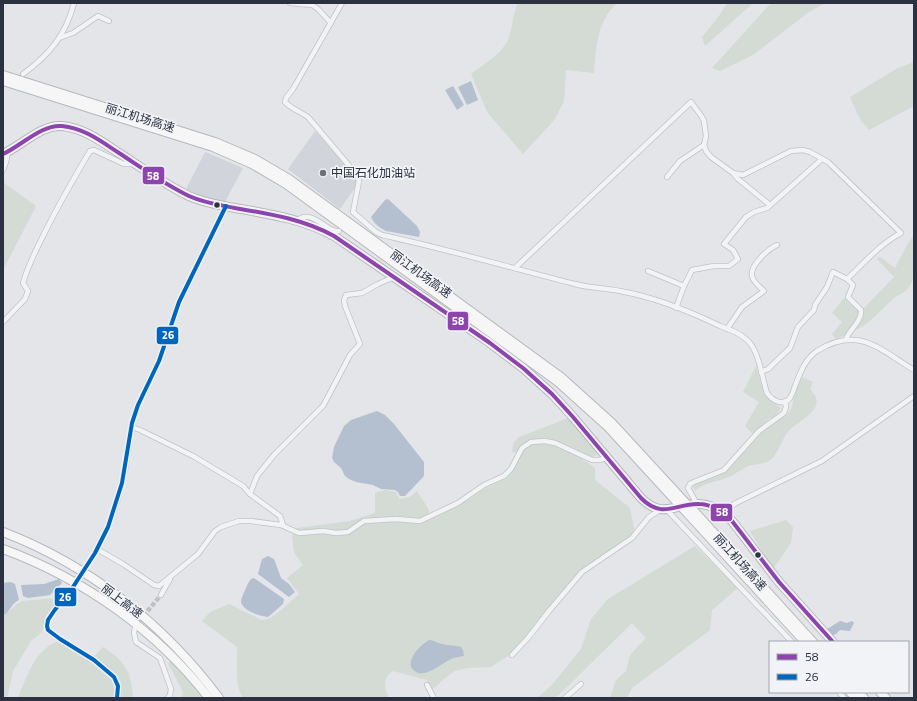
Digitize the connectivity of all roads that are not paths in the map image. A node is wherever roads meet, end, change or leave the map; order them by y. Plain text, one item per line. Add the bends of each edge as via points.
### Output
1 (74, 3) edge
2 (290, 3) edge
3 (342, 3) edge
4 (108, 21) dead end
5 (331, 23) junction
6 (59, 38) junction
7 (23, 74) dead end
8 (3, 75) edge
9 (3, 81) edge
10 (704, 146) junction
11 (5, 153) edge
12 (822, 159) junction
13 (135, 164) junction
14 (3, 170) edge
15 (733, 173) junction
16 (667, 177) dead end
17 (770, 205) junction
18 (226, 206) junction
19 (296, 220) junction
20 (339, 231) dead end
21 (777, 245) dead end
22 (515, 268) junction
23 (648, 271) dead end
24 (394, 277) junction
25 (847, 279) junction
26 (684, 286) junction
27 (676, 308) junction
28 (3, 322) edge
29 (727, 329) junction
30 (846, 339) junction
31 (914, 370) edge
32 (761, 372) junction
33 (914, 396) edge
34 (785, 401) junction
35 (132, 427) junction
36 (608, 458) junction
37 (250, 494) junction
38 (679, 500) junction
39 (664, 509) junction
40 (693, 510) junction
41 (722, 512) junction
42 (283, 525) junction
43 (3, 532) edge
44 (3, 550) edge
45 (172, 576) junction
46 (73, 587) tunnel mouth
47 (161, 595) tunnel mouth
48 (135, 627) dead end
49 (791, 641) edge
50 (804, 641) edge
51 (812, 641) edge
52 (832, 641) edge
53 (512, 655) dead end
54 (581, 684) dead end
55 (427, 685) dead end
56 (117, 698) edge
57 (168, 698) edge
58 (209, 698) edge
59 (219, 698) edge
60 (434, 698) edge
61 (565, 698) edge

1 - 6 street
2 - 5 street via 312,5
3 - 5 street
4 - 6 street via 98,16 73,33
5 - 22 street via 285,100 312,121 358,175 353,212 382,235
6 - 7 street via 49,51
8 - 38 highway, 丽江机场高速 via 215,142 255,159 289,179 561,377 612,423
9 - 38 highway, 丽江机场高速 via 213,147 252,164 286,184 558,382 608,427
10 - 15 street via 709,155
10 - 16 street via 680,160
10 - 22 street via 704,121 691,102
11 - 13 highway via 42,131 53,126 64,126 94,136
11 - 14 street
12 - 15 street via 806,151 791,151 743,175
12 - 17 street
12 - 25 street via 901,233 872,254
13 - 18 highway via 190,196
13 - 28 street via 124,164 94,150 90,151 63,197 25,276 23,283 28,291 26,298
15 - 17 street via 738,180
17 - 26 street via 746,217 724,244 733,250 738,259 729,266 692,270
18 - 19 highway
18 - 35 street via 179,302 159,361 138,405
19 - 20 street via 306,216 323,223 333,231
19 - 24 highway via 334,236
21 - 29 street via 769,249 753,270 754,281 764,291 742,307
22 - 27 street via 578,285 621,291
23 - 26 street
24 - 36 highway via 523,368 562,406
24 - 37 street via 362,292 346,295 345,306 360,344 350,355 323,406 272,456 256,476
25 - 30 street via 853,285 848,296 862,312
25 - 32 street via 833,272 814,310 798,327 790,348 768,369
26 - 27 street
27 - 29 street
29 - 32 street via 750,342
30 - 31 street via 871,344
30 - 34 street via 818,350 811,356 801,370 791,396
32 - 34 street via 770,396
33 - 41 street via 822,461
34 - 40 street via 784,413 759,431 724,470 690,484 688,488
35 - 37 street via 223,473 243,486
35 - 45 street via 119,495 96,551 123,564 154,585 160,586
36 - 39 highway via 644,501 650,506
36 - 42 street via 592,460 555,443 535,442 522,448 511,469 504,476 484,485 458,503 420,521 364,521 348,532 336,533 300,533
37 - 42 street via 278,515
38 - 40 highway, 丽江机场高速, bridge
39 - 40 highway
39 - 49 street
39 - 53 street via 649,517 632,538 615,551 584,570
40 - 41 highway via 710,506
40 - 50 highway, 丽江机场高速
40 - 51 highway, 丽江机场高速
41 - 52 highway
42 - 45 street via 242,521 221,527 198,554
43 - 59 highway, 丽上高速 via 73,566 122,599 171,642
44 - 58 highway, 丽上高速 via 60,574 117,610 169,654
45 - 47 street
46 - 56 street via 54,611 48,628 114,677 119,689
48 - 57 street via 136,642 158,656 163,664 171,689
54 - 61 street
55 - 60 street

